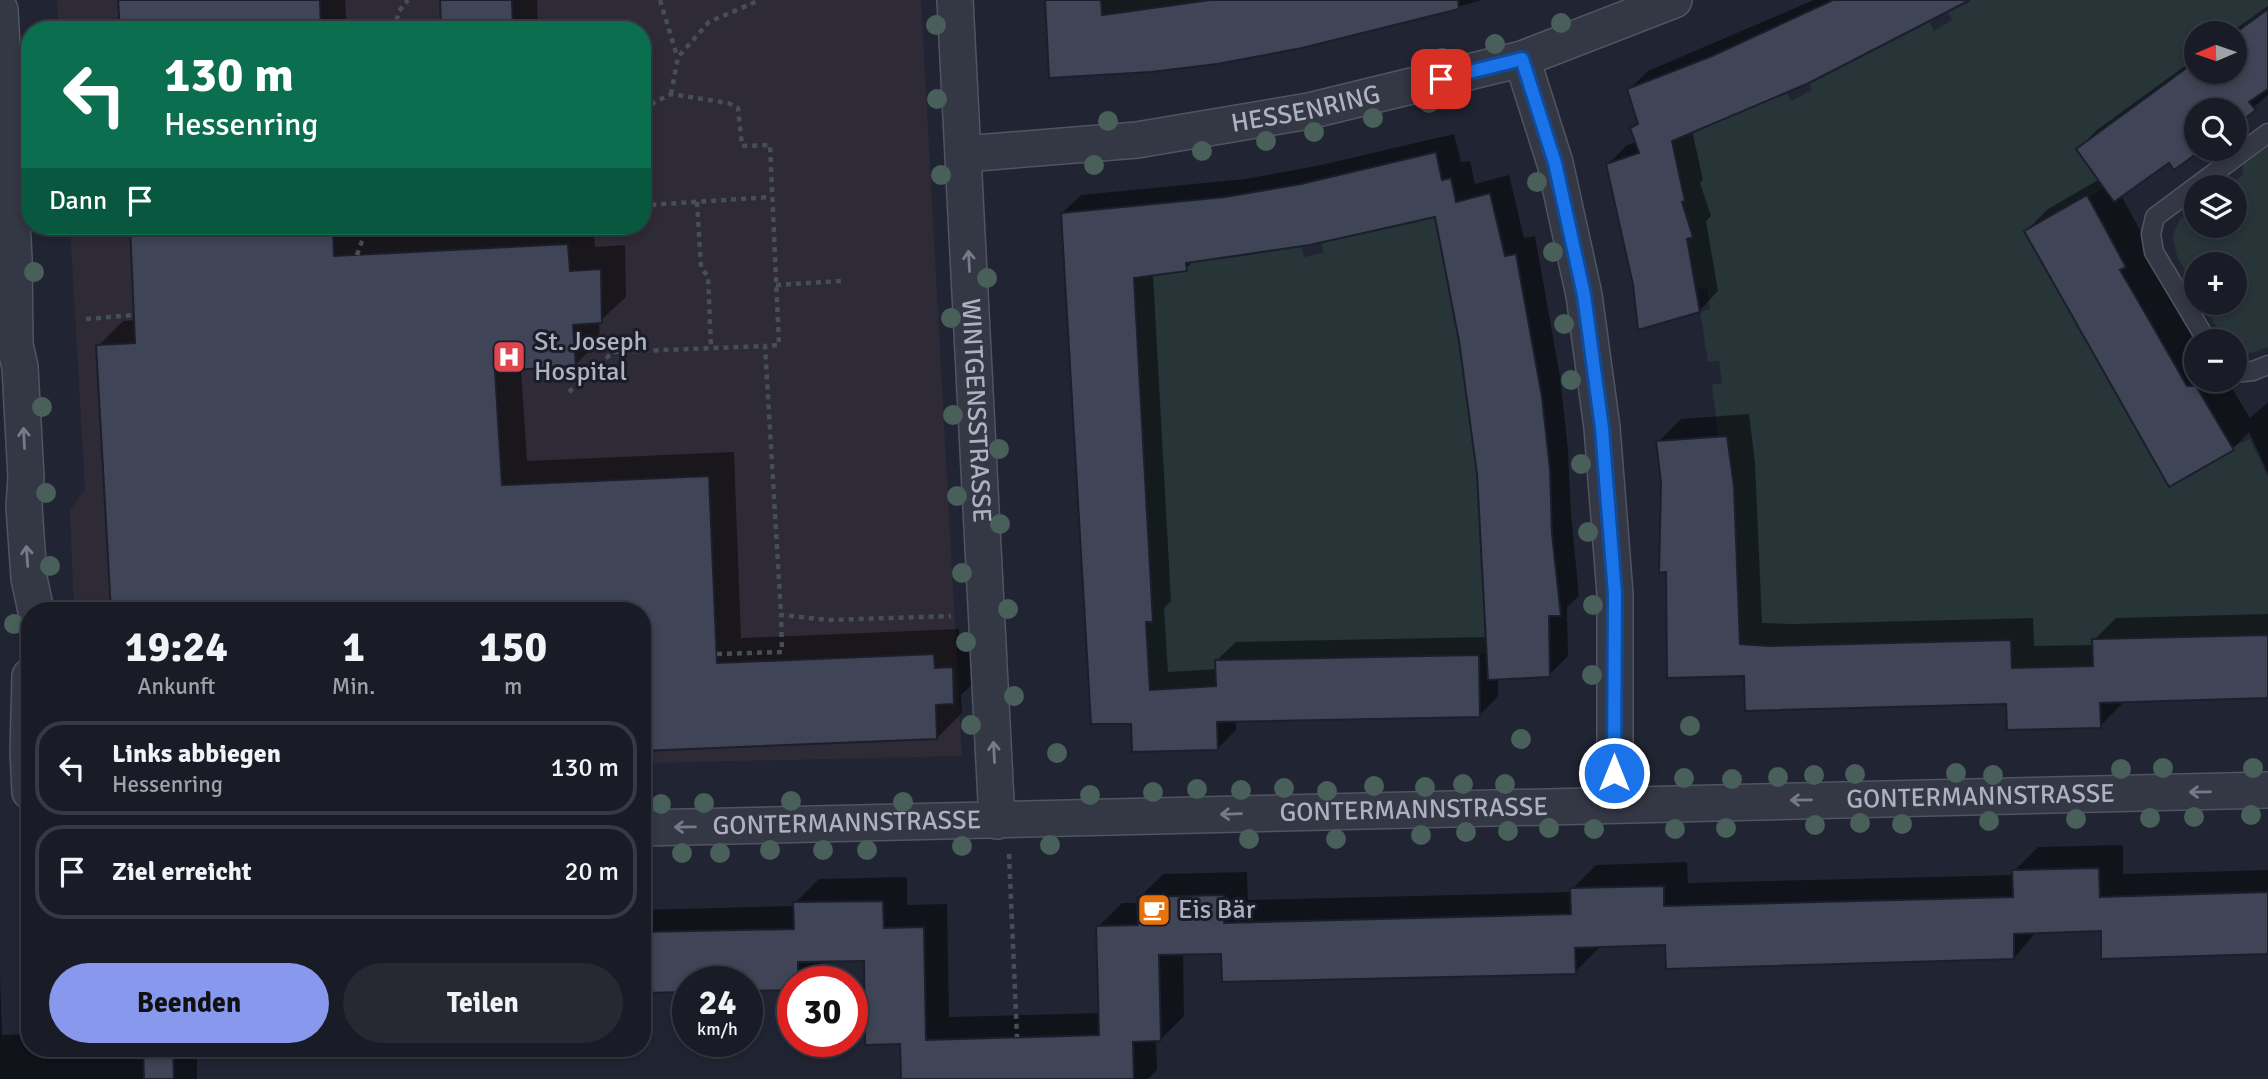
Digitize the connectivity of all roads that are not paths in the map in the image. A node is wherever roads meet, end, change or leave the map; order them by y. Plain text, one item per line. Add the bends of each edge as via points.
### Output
1 (955, 0) edge
2 (1674, 0) edge
3 (0, 10) edge
4 (1522, 59) junction
5 (2268, 133) edge
6 (964, 154) junction
7 (2200, 329) edge
8 (2268, 365) edge
9 (2247, 372) edge
10 (34, 602) edge
11 (2268, 790) edge
12 (1615, 804) junction
13 (997, 821) junction
14 (651, 828) edge

1 - 6 street, WINTGENSSTRASSE
2 - 4 street, HESSENRING
10 -> 3 street via 24,506
4 - 6 street, HESSENRING via 1283,116 1137,140
4 - 12 street via 1555,163 1581,282 1602,428 1615,594
5 - 7 lane via 2155,217 2151,234 2154,252
13 -> 6 street, WINTGENSSTRASSE
8 - 9 lane
11 -> 12 street, GONTERMANNSTRASSE
12 -> 13 street, GONTERMANNSTRASSE
13 -> 14 street, GONTERMANNSTRASSE

